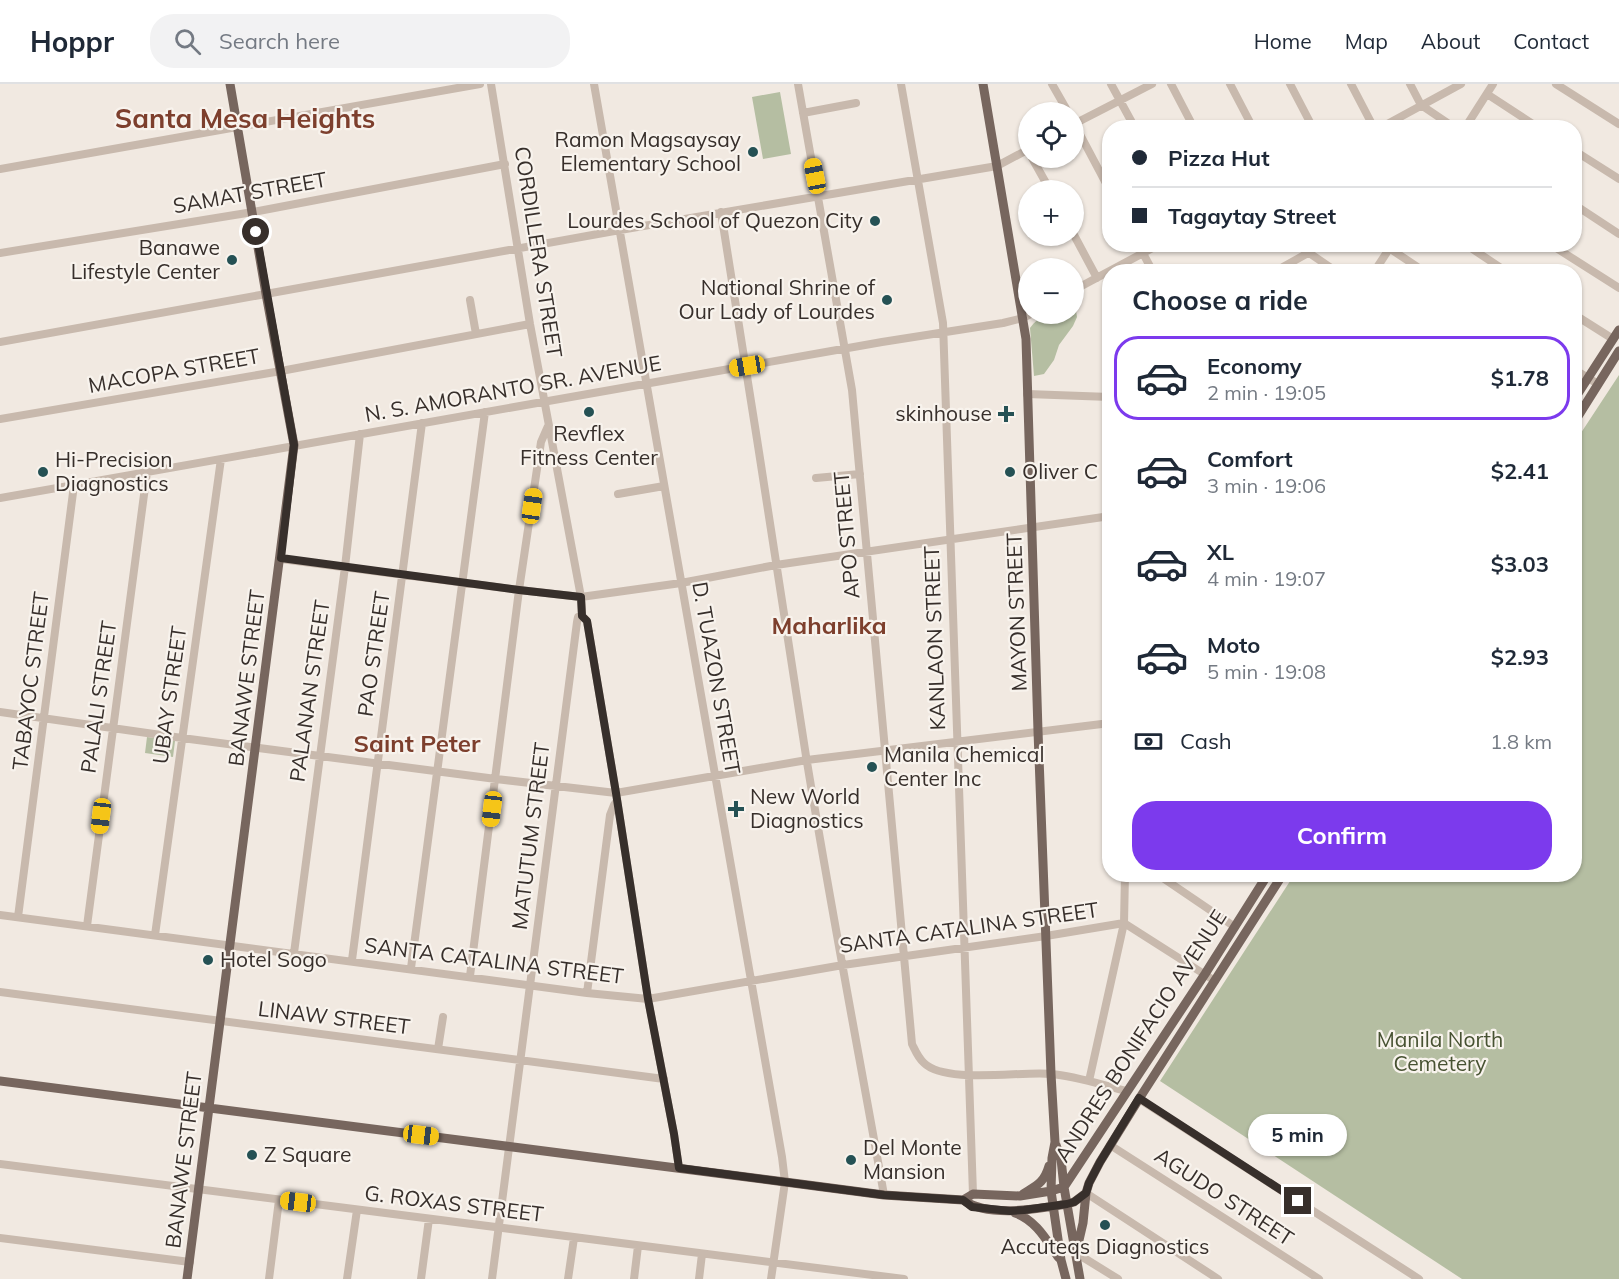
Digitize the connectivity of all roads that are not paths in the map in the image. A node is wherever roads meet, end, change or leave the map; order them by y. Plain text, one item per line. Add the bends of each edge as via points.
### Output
1 (230, 84) edge
2 (480, 84) edge
3 (491, 84) edge
4 (594, 84) edge
5 (798, 84) edge
6 (901, 84) edge
7 (983, 84) edge
8 (1052, 84) edge
9 (1112, 84) edge
10 (1152, 84) edge
11 (1171, 84) edge
12 (1230, 84) edge
13 (1290, 84) edge
14 (1351, 84) edge
15 (1410, 84) edge
16 (1461, 84) edge
17 (1493, 84) edge
18 (1556, 84) edge
19 (1487, 94) junction
20 (1120, 100) junction
21 (1062, 102) edge
22 (856, 104) dead end
23 (1421, 105) junction
24 (803, 113) junction
25 (1084, 119) edge
26 (1130, 120) edge
27 (1190, 120) edge
28 (1249, 120) edge
29 (1309, 120) edge
30 (1370, 120) edge
31 (1394, 120) edge
32 (1443, 120) edge
33 (1470, 120) edge
34 (1527, 120) edge
35 (1619, 124) edge
36 (237, 128) junction
37 (1084, 143) edge
38 (1582, 155) edge
39 (1018, 157) edge
40 (505, 164) junction
41 (998, 166) junction
42 (0, 169) edge
43 (1102, 176) edge
44 (918, 179) junction
45 (1619, 179) edge
46 (819, 197) junction
47 (1582, 210) edge
48 (253, 212) junction
49 (721, 212) junction
50 (620, 230) junction
51 (1619, 234) edge
52 (1080, 246) edge
53 (519, 249) junction
54 (1146, 252) edge
55 (1397, 252) edge
56 (1477, 252) edge
57 (1563, 252) edge
58 (0, 253) edge
59 (1308, 253) joint
60 (1143, 254) junction
61 (1124, 264) edge
62 (1149, 264) edge
63 (1288, 264) edge
64 (1325, 264) edge
65 (1414, 264) edge
66 (1495, 264) edge
67 (1581, 264) edge
68 (1582, 264) edge
69 (1018, 269) edge
70 (1102, 275) edge
71 (1097, 278) junction
72 (1084, 285) edge
73 (1619, 288) edge
74 (266, 294) junction
75 (470, 300) dead end
76 (1018, 319) edge
77 (1582, 319) edge
78 (530, 324) junction
79 (1027, 324) edge
80 (1619, 330) edge
81 (943, 332) junction
82 (476, 334) junction
83 (1613, 339) junction
84 (0, 342) edge
85 (846, 348) junction
86 (1619, 351) edge
87 (747, 366) junction
88 (281, 371) junction
89 (1582, 374) edge
90 (1588, 378) junction
91 (646, 384) junction
92 (1598, 384) junction
93 (1582, 387) edge
94 (1027, 394) junction
95 (1102, 397) edge
96 (545, 401) junction
97 (1582, 410) edge
98 (485, 412) junction
99 (0, 419) edge
100 (422, 423) junction
101 (549, 424) junction
102 (360, 434) junction
103 (294, 445) junction
104 (220, 459) junction
105 (147, 472) junction
106 (860, 474) junction
107 (816, 478) dead end
108 (74, 485) junction
109 (664, 486) junction
110 (618, 494) dead end
111 (0, 498) edge
112 (1102, 517) edge
113 (1033, 527) junction
114 (950, 540) junction
115 (867, 552) junction
116 (281, 558) junction
117 (776, 565) junction
118 (345, 567) junction
119 (402, 574) junction
120 (463, 582) junction
121 (681, 583) junction
122 (519, 590) junction
123 (581, 597) junction
124 (582, 616) junction
125 (0, 712) edge
126 (44, 718) junction
127 (1102, 724) edge
128 (113, 729) junction
129 (1038, 731) junction
130 (182, 738) junction
131 (957, 741) junction
132 (256, 747) junction
133 (885, 750) junction
134 (319, 756) junction
135 (807, 760) junction
136 (377, 762) junction
137 (438, 771) junction
138 (715, 776) junction
139 (496, 779) junction
140 (556, 786) junction
141 (617, 797) junction
142 (1125, 882) edge
143 (1168, 882) edge
144 (1260, 882) edge
145 (1278, 882) edge
146 (0, 915) edge
147 (18, 917) junction
148 (1124, 923) junction
149 (87, 926) junction
150 (1235, 927) junction
151 (155, 935) junction
152 (1046, 936) junction
153 (230, 944) junction
154 (964, 947) junction
155 (294, 953) junction
156 (904, 956) junction
157 (352, 960) junction
158 (843, 965) junction
159 (411, 968) junction
160 (1205, 974) junction
161 (470, 976) junction
162 (752, 980) junction
163 (1215, 981) junction
164 (530, 984) junction
165 (0, 992) edge
166 (587, 993) junction
167 (648, 999) junction
168 (442, 1017) dead end
169 (220, 1021) junction
170 (438, 1049) junction
171 (520, 1060) junction
172 (1051, 1074) junction
173 (969, 1075) junction
174 (664, 1079) junction
175 (0, 1081) edge
176 (1089, 1081) junction
177 (1127, 1091) junction
178 (1139, 1098) junction
179 (209, 1108) junction
180 (1110, 1145) junction
181 (509, 1146) junction
182 (1056, 1159) junction
183 (0, 1164) edge
184 (1078, 1165) junction
185 (679, 1168) junction
186 (785, 1182) junction
187 (1064, 1187) junction
188 (198, 1190) junction
189 (1051, 1191) junction
190 (1086, 1193) junction
191 (973, 1194) junction
192 (884, 1195) junction
193 (1020, 1196) junction
194 (279, 1200) junction
195 (963, 1200) junction
196 (1067, 1204) junction
197 (1053, 1207) junction
198 (357, 1210) junction
199 (1010, 1211) junction
200 (429, 1219) junction
201 (498, 1227) junction
202 (0, 1238) edge
203 (574, 1238) junction
204 (638, 1246) junction
205 (1076, 1253) junction
206 (702, 1254) junction
207 (1061, 1260) junction
208 (190, 1262) junction
209 (773, 1262) junction
210 (852, 1276) edge
211 (1415, 1278) edge
212 (188, 1279) edge
213 (269, 1279) edge
214 (347, 1279) edge
215 (421, 1279) edge
216 (492, 1279) edge
217 (568, 1279) edge
218 (634, 1279) edge
219 (699, 1279) edge
220 (771, 1279) edge
221 (904, 1279) edge
222 (1066, 1279) edge
223 (1080, 1279) edge
224 (1118, 1279) edge
225 (1218, 1279) edge
226 (1319, 1279) edge

1 - 36 main road, BANAWE STREET
2 - 36 street
3 - 40 street, CORDILLERA STREET
4 - 50 street, D. TUAZON STREET
5 - 24 street, APO STREET
6 - 44 street, KANLAON STREET
7 - 41 main road, MAYON STREET
8 - 21 street
9 - 20 street
10 - 20 street
11 - 27 street
12 - 28 street
13 - 29 street
14 - 30 street
15 - 23 street
16 - 23 street
17 - 19 street
18 - 35 street
19 - 33 street
19 - 34 street
20 - 25 street
20 - 26 street
22 - 24 street
23 - 31 street
23 - 32 street
24 - 46 street, APO STREET
36 - 42 street
36 - 48 main road, BANAWE STREET
37 - 43 street
38 - 45 street
39 - 41 street
40 - 48 street, SAMAT STREET
40 - 53 street, CORDILLERA STREET
41 - 44 street
41 - 69 main road, MAYON STREET
44 - 46 street
44 - 81 street, KANLAON STREET
46 - 49 street
46 - 85 street, APO STREET
47 - 51 street
48 - 58 street, SAMAT STREET
48 - 74 main road, BANAWE STREET
49 - 50 street
49 - 87 street
50 - 53 street
50 - 91 street, D. TUAZON STREET
52 - 71 street
53 - 74 street
53 - 78 street, CORDILLERA STREET
54 - 60 street
55 - 65 street
56 - 66 street
57 - 67 street
59 - 63 street
59 - 64 street
60 - 61 street
60 - 62 street
68 - 73 street
70 - 71 street
71 - 72 street
74 - 84 street
74 - 88 main road, BANAWE STREET
75 - 82 street
76 - 81 street, N. S. AMORANTO SR. AVENUE
77 - 83 street
78 - 82 street, MACOPA STREET
78 - 96 street, CORDILLERA STREET
79 - 94 main road, MAYON STREET
80 - 83 main road
81 - 85 street, N. S. AMORANTO SR. AVENUE
81 - 114 street, KANLAON STREET
82 - 88 street, MACOPA STREET
83 - 90 main road
85 - 87 street, N. S. AMORANTO SR. AVENUE
85 - 106 street, APO STREET
86 - 92 main road
87 - 91 street, N. S. AMORANTO SR. AVENUE
87 - 117 street
88 - 99 street, MACOPA STREET
88 - 103 main road, BANAWE STREET
89 - 90 street
90 - 92 street
90 - 93 main road
91 - 96 street, N. S. AMORANTO SR. AVENUE
91 - 109 street, D. TUAZON STREET
92 - 97 main road
94 - 95 street
94 - 113 main road, MAYON STREET
96 - 98 street, N. S. AMORANTO SR. AVENUE
96 - 101 street, CORDILLERA STREET
98 - 100 street, N. S. AMORANTO SR. AVENUE
98 - 120 street
100 - 102 street, N. S. AMORANTO SR. AVENUE
100 - 119 street, PAO STREET
101 - 122 street via 541,442
101 - 123 street, CORDILLERA STREET
102 - 103 street, N. S. AMORANTO SR. AVENUE
102 - 118 street, PALANAN STREET
103 - 104 street, N. S. AMORANTO SR. AVENUE
103 - 116 main road, BANAWE STREET
104 - 105 street, N. S. AMORANTO SR. AVENUE
104 - 130 street, UBAY STREET
105 - 108 street, N. S. AMORANTO SR. AVENUE
105 - 128 street, PALALI STREET
106 - 107 street
106 - 115 street, APO STREET
108 - 111 street, N. S. AMORANTO SR. AVENUE
108 - 126 street, TABAYOC STREET
109 - 110 street
109 - 121 street, D. TUAZON STREET
112 - 113 street
113 - 114 street
113 - 129 main road, MAYON STREET
114 - 115 street
114 - 131 street, KANLAON STREET
115 - 117 street
115 - 133 street, APO STREET
116 - 118 street
116 - 132 main road, BANAWE STREET
117 - 121 street
117 - 135 street
118 - 119 street
118 - 134 street, PALANAN STREET
119 - 120 street
119 - 136 street, PAO STREET
120 - 122 street
120 - 137 street
121 - 123 street
121 - 138 street, D. TUAZON STREET
122 - 123 street
122 - 139 street
123 - 124 street, CORDILLERA STREET
124 - 140 street, MATUTUM STREET via 577,622
124 - 141 street, CORDILLERA STREET via 587,621
125 - 126 street
126 - 128 street
126 - 147 street, TABAYOC STREET
127 - 129 street
128 - 130 street
128 - 149 street, PALALI STREET
129 - 131 street
129 - 152 main road, MAYON STREET
130 - 132 street
130 - 151 street, UBAY STREET
131 - 133 street
131 - 154 street, KANLAON STREET
132 - 134 street
132 - 153 main road, BANAWE STREET
133 - 135 street
133 - 156 street, APO STREET
134 - 136 street
134 - 155 street, PALANAN STREET
135 - 138 street
135 - 158 street
136 - 137 street
136 - 157 street, PAO STREET
137 - 139 street
137 - 159 street
138 - 141 street
138 - 162 street, D. TUAZON STREET
139 - 140 street
139 - 161 street
140 - 141 street
140 - 164 street, MATUTUM STREET
141 - 166 street via 610,815
141 - 167 street, CORDILLERA STREET
142 - 148 street
143 - 150 street
144 - 150 main road, ANDRES BONIFACIO AVENUE
145 - 163 main road, ANDRES BONIFACIO AVENUE
146 - 147 street, SANTA CATALINA STREET
147 - 149 street, SANTA CATALINA STREET
148 - 152 street, SANTA CATALINA STREET
148 - 160 street, SANTA CATALINA STREET
148 - 176 street
149 - 151 street, SANTA CATALINA STREET
150 - 160 main road, ANDRES BONIFACIO AVENUE
151 - 153 street, SANTA CATALINA STREET
152 - 154 street, SANTA CATALINA STREET
152 - 172 main road, MAYON STREET
153 - 155 street, SANTA CATALINA STREET
153 - 169 main road, BANAWE STREET
154 - 156 street, SANTA CATALINA STREET
154 - 173 street, KANLAON STREET
155 - 157 street, SANTA CATALINA STREET
156 - 158 street, SANTA CATALINA STREET
156 - 173 street, APO STREET via 912,1044 924,1064 935,1070
157 - 159 street, SANTA CATALINA STREET
158 - 162 street, SANTA CATALINA STREET
158 - 192 street
159 - 161 street, SANTA CATALINA STREET
160 - 163 street, SANTA CATALINA STREET
160 - 177 main road, ANDRES BONIFACIO AVENUE
161 - 164 street, SANTA CATALINA STREET
162 - 167 street, SANTA CATALINA STREET
162 - 186 street, D. TUAZON STREET
163 - 178 main road, ANDRES BONIFACIO AVENUE
164 - 166 street, SANTA CATALINA STREET
164 - 171 street, MATUTUM STREET
165 - 169 street, LINAW STREET
166 - 167 street, SANTA CATALINA STREET
167 - 174 street, CORDILLERA STREET
168 - 170 street
169 - 170 street, LINAW STREET
169 - 179 main road, BANAWE STREET
170 - 171 street, LINAW STREET
171 - 174 street, LINAW STREET
171 - 181 street, MATUTUM STREET
172 - 173 street, APO STREET
172 - 176 street, APO STREET
172 - 182 main road, MAYON STREET
173 - 191 street, KANLAON STREET
174 - 185 street, CORDILLERA STREET
175 - 179 main road
176 - 177 street, APO STREET
177 - 184 main road, ANDRES BONIFACIO AVENUE
178 - 180 main road, ANDRES BONIFACIO AVENUE
178 - 211 street
179 - 181 main road
179 - 188 main road, BANAWE STREET
180 - 190 main road, ANDRES BONIFACIO AVENUE
180 - 226 street, AGUDO STREET
181 - 185 main road
181 - 201 street, MATUTUM STREET
182 - 184 main road
182 - 187 main road, MAYON STREET
182 - 189 main road, MAYON STREET
182 - 193 main road via 1042,1181
183 - 188 street, G. ROXAS STREET
184 - 187 main road, ANDRES BONIFACIO AVENUE
185 - 186 main road
186 - 192 main road
186 - 209 street, D. TUAZON STREET
187 - 189 main road, ANDRES BONIFACIO AVENUE
187 - 196 main road, ANDRES BONIFACIO AVENUE
188 - 194 street, G. ROXAS STREET
188 - 208 main road, BANAWE STREET
189 - 193 main road, ANDRES BONIFACIO AVENUE
189 - 197 main road
190 - 196 main road, ANDRES BONIFACIO AVENUE
190 - 205 main road
190 - 225 street
191 - 193 main road, ANDRES BONIFACIO AVENUE
191 - 195 main road
192 - 195 main road
194 - 198 street, G. ROXAS STREET
194 - 213 street
195 - 199 main road via 972,1207
196 - 197 main road, ANDRES BONIFACIO AVENUE
196 - 205 main road, ANDRES BONIFACIO AVENUE
197 - 199 main road, ANDRES BONIFACIO AVENUE
197 - 207 main road
198 - 200 street, G. ROXAS STREET
198 - 214 street
199 - 207 main road via 1030,1221
200 - 201 street, G. ROXAS STREET
200 - 215 street
201 - 203 street, G. ROXAS STREET
201 - 216 street, MATUTUM STREET
202 - 208 street
203 - 204 street, G. ROXAS STREET
203 - 217 street
204 - 206 street, G. ROXAS STREET
204 - 218 street
205 - 223 main road, ANDRES BONIFACIO AVENUE
205 - 224 street
206 - 209 street, G. ROXAS STREET
206 - 219 street
207 - 222 main road
208 - 212 main road, BANAWE STREET
209 - 210 street, G. ROXAS STREET
209 - 220 street, D. TUAZON STREET
210 - 221 street, G. ROXAS STREET

